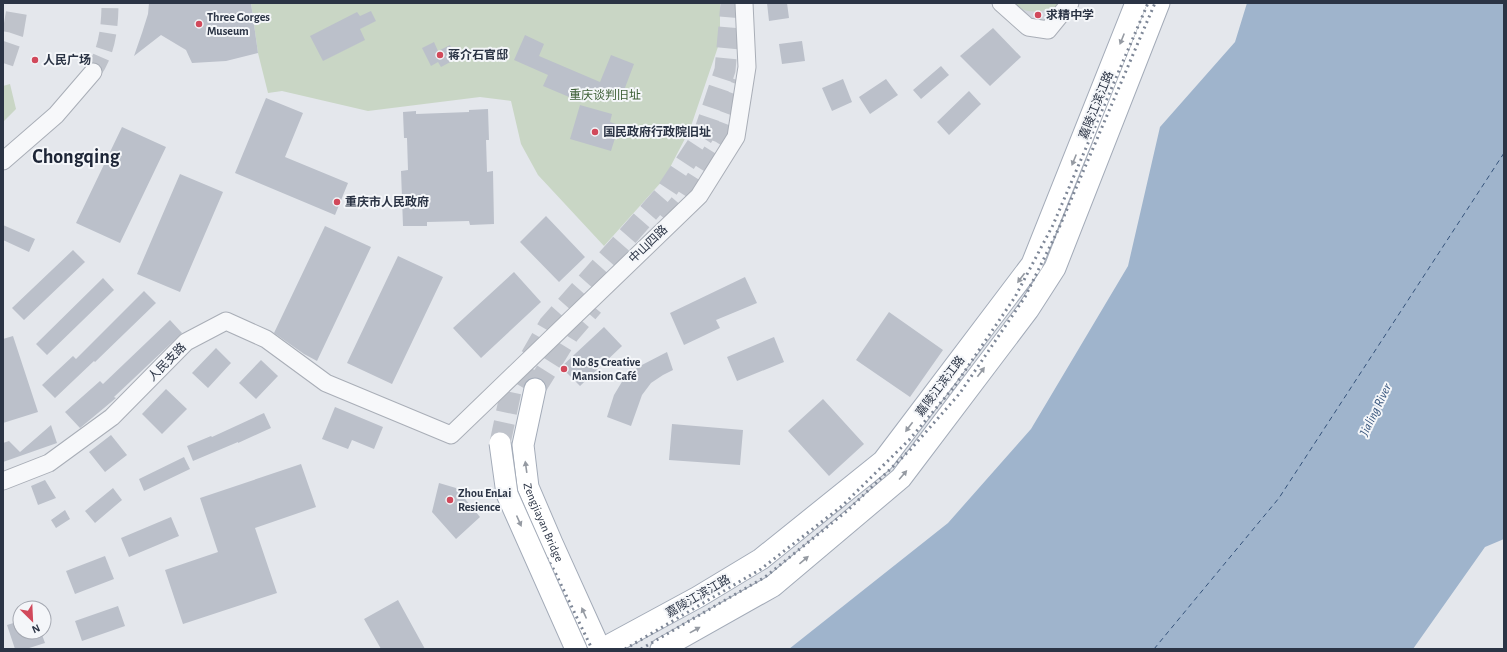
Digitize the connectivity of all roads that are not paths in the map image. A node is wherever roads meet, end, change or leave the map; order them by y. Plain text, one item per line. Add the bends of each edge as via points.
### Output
1 (744, 3) edge
2 (1002, 3) edge
3 (1070, 3) edge
4 (1136, 3) edge
5 (1159, 3) edge
6 (93, 72) tunnel mouth
7 (3, 161) edge
8 (535, 389) tunnel mouth
9 (451, 435) joint
10 (500, 443) tunnel mouth
11 (3, 480) edge
12 (576, 649) edge
13 (601, 649) edge
14 (661, 649) edge

1 - 9 street, 中山四路 via 747,67 736,137 699,196
2 - 3 street via 1028,27 1048,30
4 -> 13 main road, 嘉陵江滨江路 via 1032,264 883,461 761,559 698,597
14 -> 5 main road, 嘉陵江滨江路 via 773,586 901,478 1028,310 1055,268
6 - 7 street via 56,115
13 -> 8 main road, Zengjiayan Bridge via 528,487 523,445
9 - 11 street, 人民支路 via 326,383 266,339 226,321 186,342 112,418 49,463
10 -> 12 main road, Zengjiayan Bridge, bridge via 507,494

